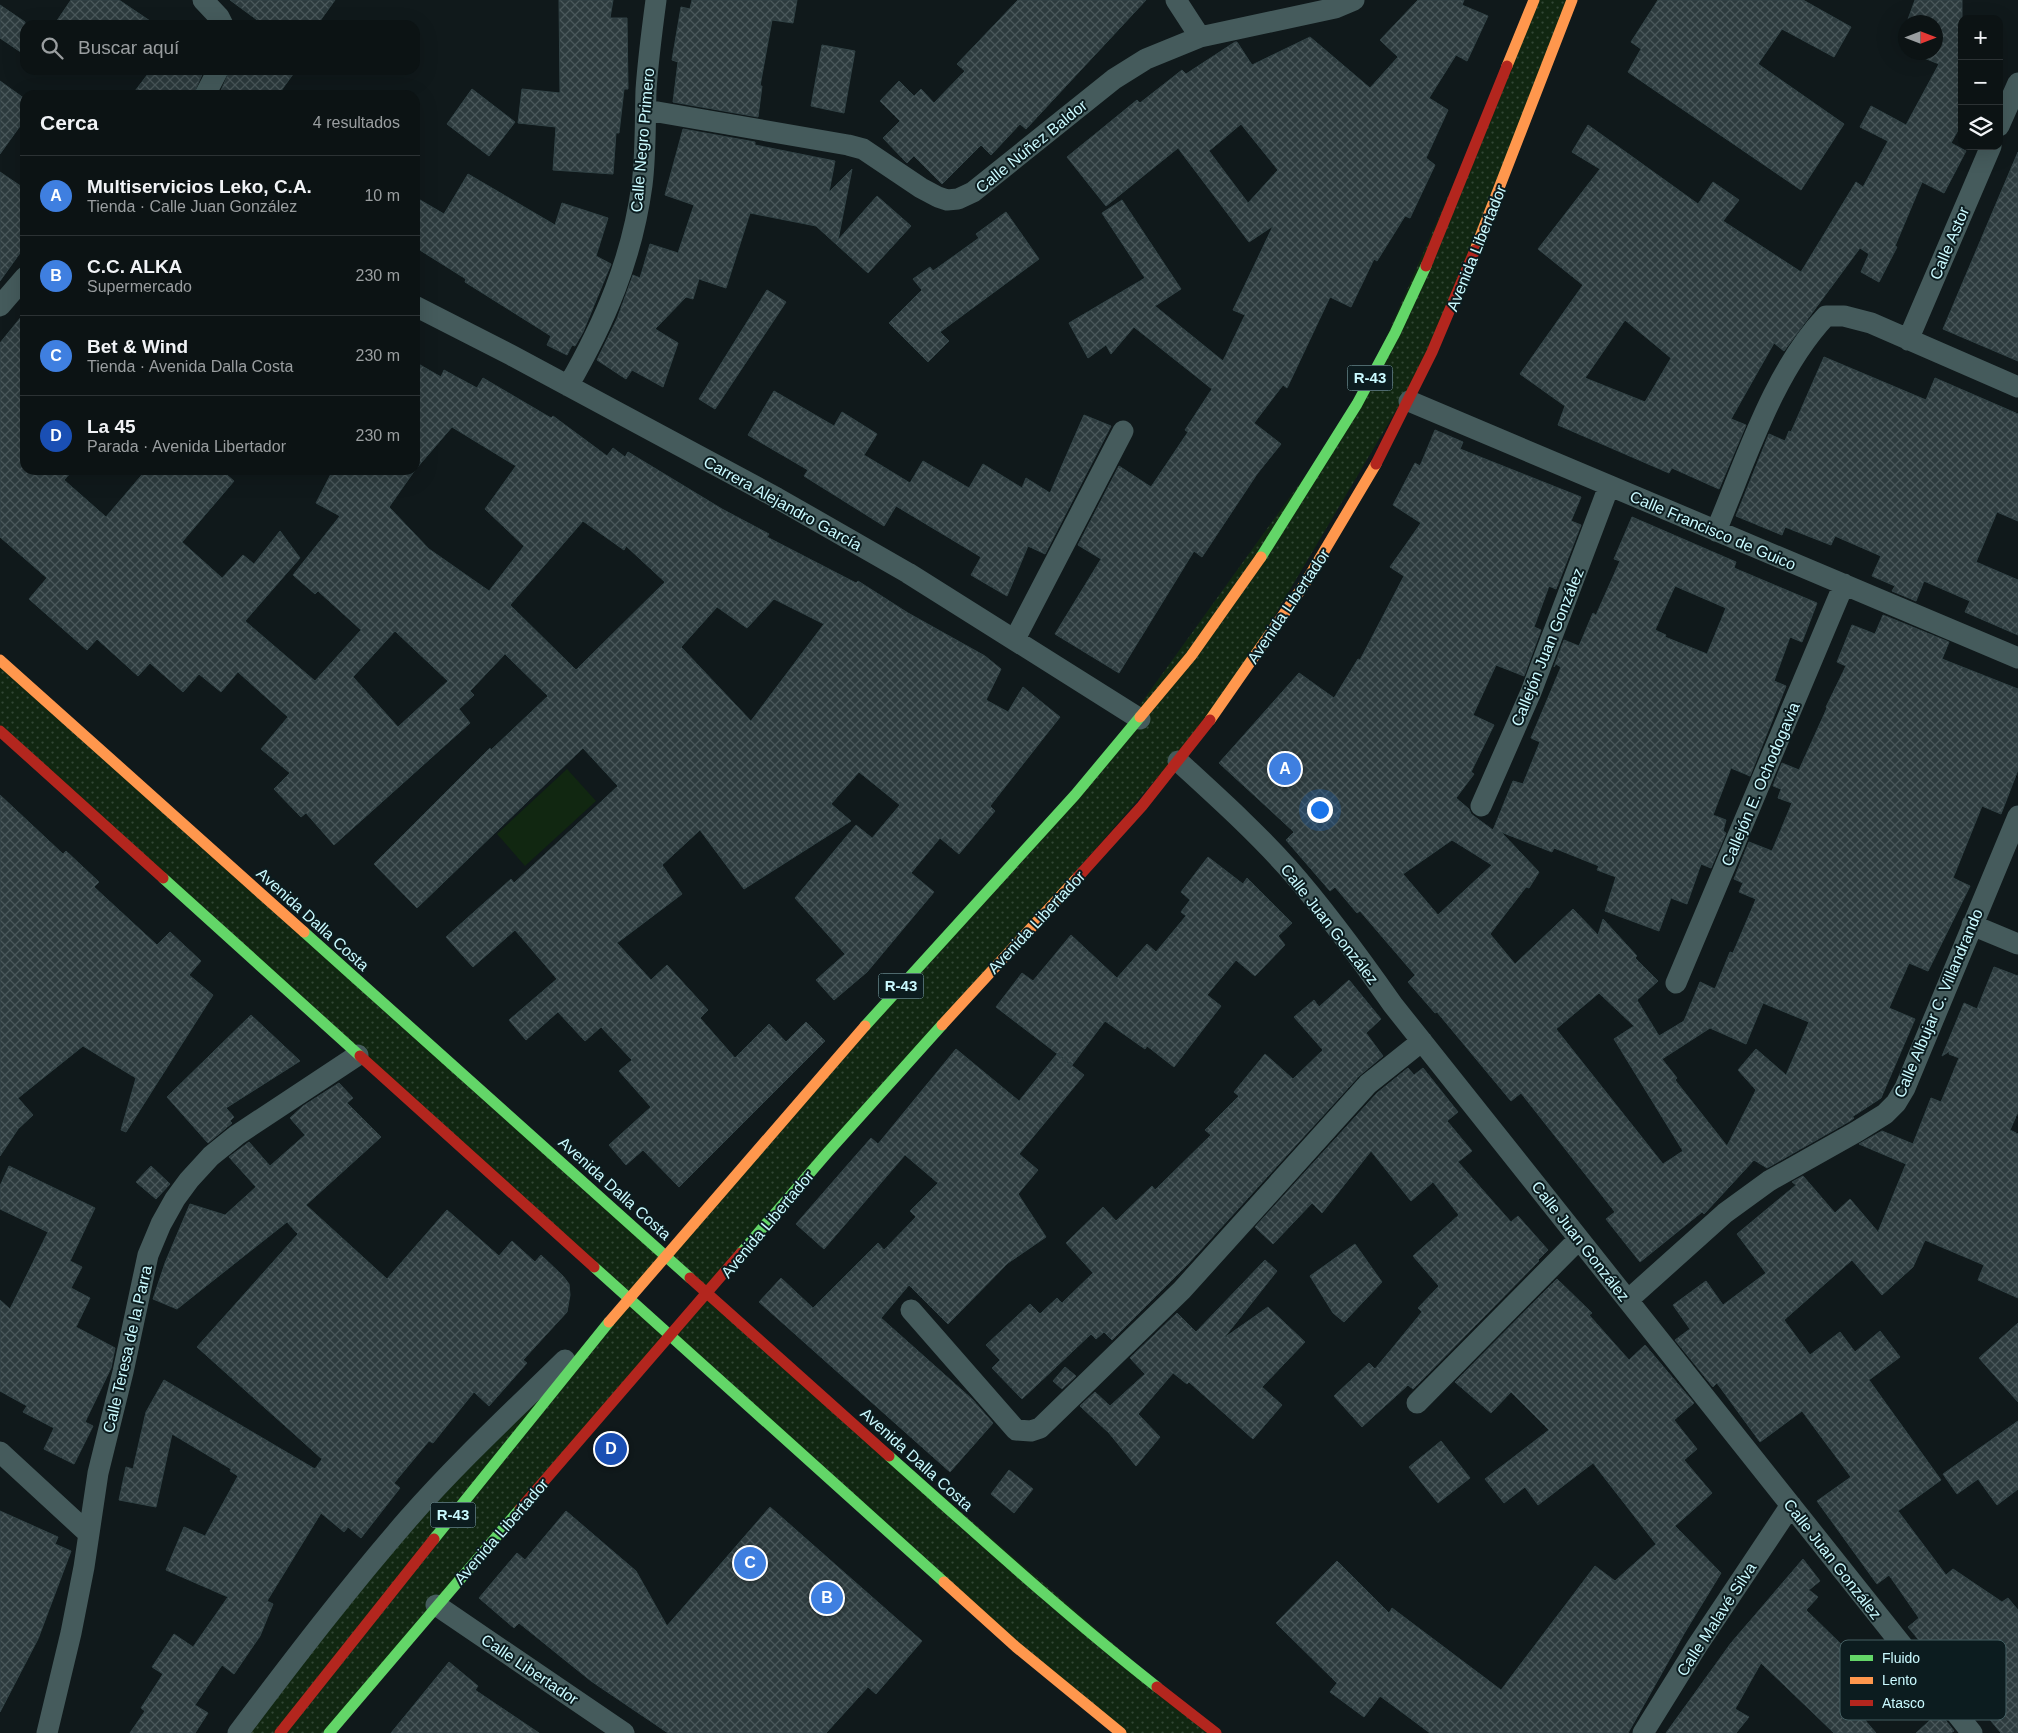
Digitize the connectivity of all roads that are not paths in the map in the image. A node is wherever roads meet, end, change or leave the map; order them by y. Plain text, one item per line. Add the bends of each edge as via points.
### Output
1 (203, 0) edge
2 (656, 0) edge
3 (1176, 0) edge
4 (1354, 0) edge
5 (1534, 0) edge
6 (1572, 0) edge
7 (220, 20) edge
8 (1200, 37) junction
9 (216, 75) edge
10 (2018, 83) edge
11 (208, 90) edge
12 (2013, 107) edge
13 (646, 110) junction
14 (2003, 121) edge
15 (1989, 150) edge
16 (20, 283) edge
17 (0, 306) edge
18 (420, 309) edge
19 (1908, 340) junction
20 (568, 386) junction
21 (2018, 387) edge
22 (1409, 401) junction
23 (1124, 431) dead end
24 (1609, 486) junction
25 (1716, 531) junction
26 (1844, 584) junction
27 (1015, 639) junction
28 (2018, 658) edge
29 (0, 660) edge
30 (1140, 719) junction
31 (0, 731) edge
32 (1178, 761) junction
33 (1481, 806) dead end
34 (2018, 816) edge
35 (1972, 925) junction
36 (2018, 944) edge
37 (1676, 983) dead end
38 (1422, 1041) junction
39 (358, 1055) junction
40 (1580, 1239) junction
41 (665, 1254) junction
42 (708, 1293) junction
43 (628, 1298) junction
44 (1628, 1300) junction
45 (911, 1310) dead end
46 (671, 1337) junction
47 (1417, 1402) dead end
48 (0, 1452) edge
49 (1791, 1505) junction
50 (89, 1534) junction
51 (436, 1605) junction
52 (1898, 1640) edge
53 (1962, 1720) edge
54 (46, 1733) edge
55 (238, 1733) edge
56 (280, 1733) edge
57 (329, 1733) edge
58 (624, 1733) edge
59 (1121, 1733) edge
60 (1216, 1733) edge
61 (1643, 1733) edge
62 (1972, 1733) edge

1 - 7 street
2 - 13 street, Calle Negro Primero
3 - 8 street
4 - 8 street, Calle Núñez Baldor via 1335,8
5 - 30 main road, R-43 via 1434,249 1357,404 1253,569 1191,656
6 - 22 main road, Avenida Libertador / R-43 via 1475,254
8 - 13 street, Calle Núñez Baldor via 1146,59 1114,79 974,192 958,200 947,200 921,188 862,149
9 - 11 street
10 - 12 street
12 - 14 street
13 - 20 street, Calle Negro Primero via 638,214 627,254 610,307
15 - 19 street, Calle Astor
16 - 17 street
18 - 20 street, Carrera Alejandro García
19 - 21 street
19 - 25 street via 1871,323 1844,316 1826,316 1796,353 1773,397
20 - 27 street, Carrera Alejandro García via 785,503
22 - 24 street, Calle Francisco de Guico
22 - 32 main road, Avenida Libertador / R-43 via 1328,548 1258,653
23 - 27 street
24 - 25 street, Calle Francisco de Guico
24 - 33 street, Callejón Juan González via 1531,692
25 - 26 street, Calle Francisco de Guico
26 - 28 street, Calle Francisco de Guico
26 - 37 street, Callejón E. Ochodogavia
27 - 30 street, Carrera Alejandro García
29 - 41 main road, Avenida Dalla Costa
30 - 41 main road, R-43 via 855,1036
31 - 39 main road
32 - 38 street, Calle Juan González via 1288,868
32 - 42 main road, Avenida Libertador / R-43 via 1112,840 844,1134
34 - 35 street, Calle Albujar C. Villandrando
35 - 36 street
35 - 44 street, Calle Albujar C. Villandrando via 1896,1103 1856,1132 1768,1181 1725,1213
38 - 40 street, Calle Juan González
38 - 45 street via 1368,1084 1182,1290 1040,1428 1016,1430
39 - 43 main road
39 - 50 street, Calle Teresa de la Parra via 237,1135 211,1156 175,1198 148,1255 98,1473
40 - 44 street, Calle Juan González
40 - 47 street
41 - 42 main road, Avenida Dalla Costa
41 - 43 main road, R-43
42 - 46 main road, Avenida Libertador / R-43
42 - 60 main road, Avenida Dalla Costa via 1052,1601
43 - 46 main road
43 - 55 street, R-43 via 409,1518 303,1646
43 - 56 main road, R-43
44 - 49 street, Calle Juan González
46 - 51 main road, Avenida Libertador / R-43
46 - 59 main road via 1016,1647
48 - 50 street
49 - 52 street, Calle Juan González
49 - 61 street, Calle Malavé Silva
50 - 54 street, Calle Teresa de la Parra via 71,1633
51 - 57 main road, Avenida Libertador / R-43
51 - 58 street, Calle Libertador
53 - 62 street, Calle Juan González

